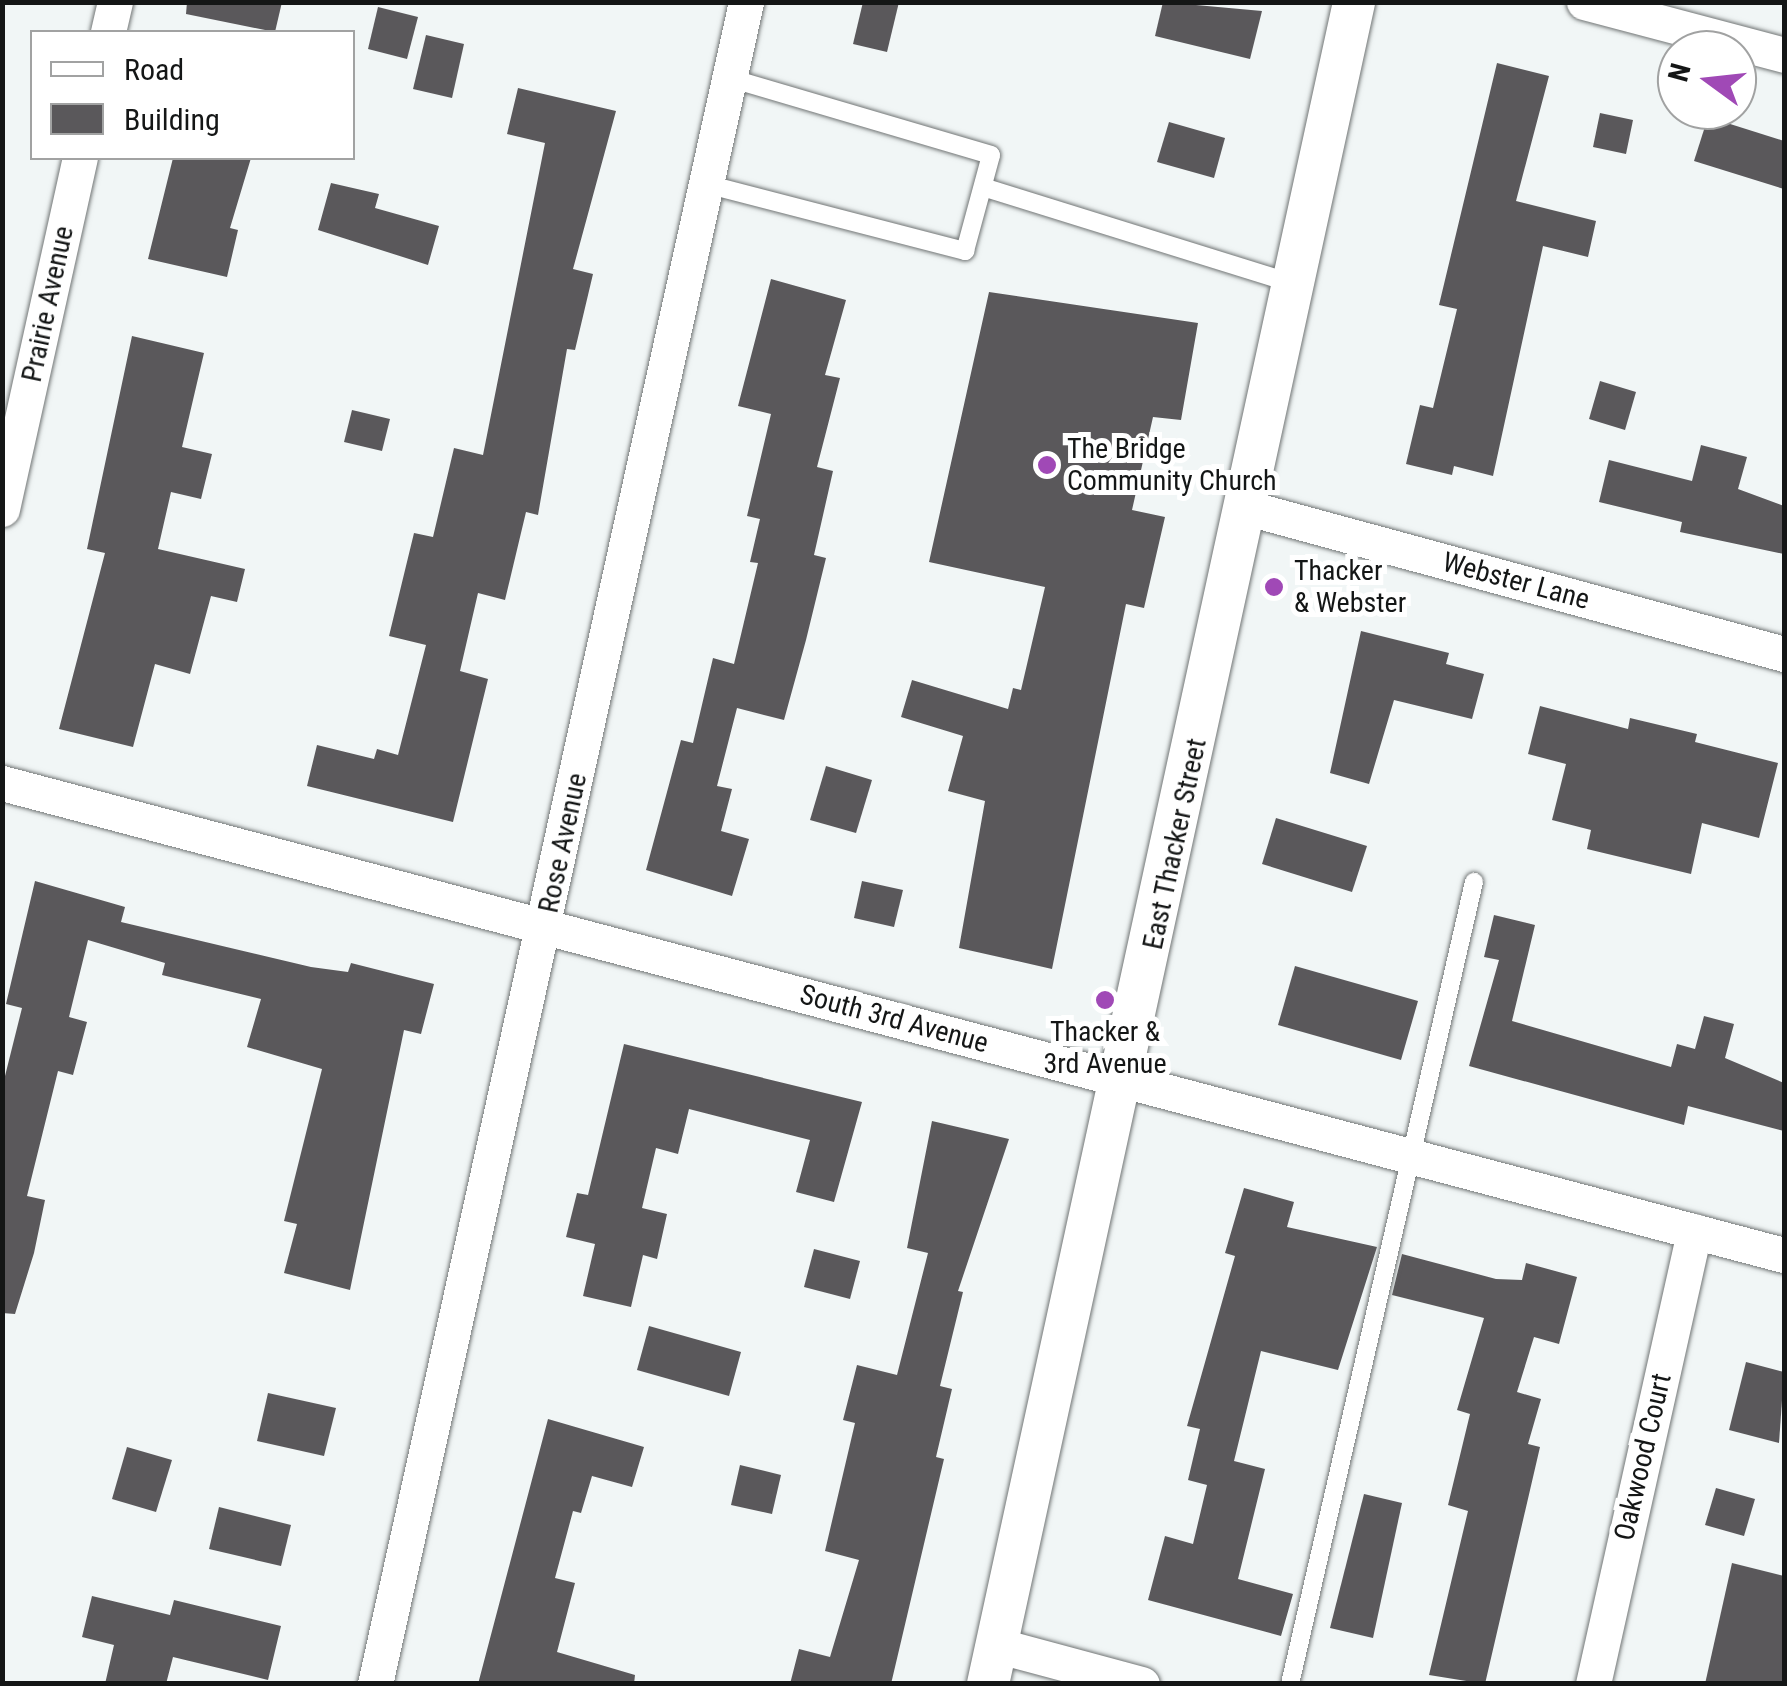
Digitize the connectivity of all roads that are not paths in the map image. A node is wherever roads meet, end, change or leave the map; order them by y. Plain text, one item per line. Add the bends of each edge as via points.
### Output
1 (115, 2) edge
2 (746, 2) edge
3 (1354, 2) edge
4 (1584, 2) edge
5 (108, 30) edge
6 (1784, 55) edge
7 (730, 78) junction
8 (80, 160) edge
9 (706, 184) junction
10 (982, 187) junction
11 (1294, 284) junction
12 (1248, 508) junction
13 (2, 509) edge
14 (1784, 654) edge
15 (2, 783) edge
16 (1474, 882) dead end
17 (544, 927) junction
18 (1124, 1080) junction
19 (1414, 1159) junction
20 (1694, 1231) junction
21 (1784, 1256) edge
22 (992, 1664) edge
23 (376, 1684) edge
24 (1142, 1684) edge
25 (1290, 1684) edge
26 (1593, 1684) edge

1 - 5 street
2 - 7 street, Rose Avenue
3 - 11 street, East Thacker Street
4 - 6 street
7 - 9 street, Rose Avenue
7 - 10 lane via 991,155
8 - 13 street, Prairie Avenue
9 - 10 lane via 966,251
9 - 17 street, Rose Avenue
10 - 11 lane
11 - 12 street, East Thacker Street
12 - 14 street, Webster Lane
12 - 18 street, East Thacker Street
15 - 17 street, South 3rd Avenue
16 - 19 lane
17 - 18 street, South 3rd Avenue
17 - 23 street, Rose Avenue
18 - 19 street, South 3rd Avenue
18 - 22 street, East Thacker Street
19 - 20 street, South 3rd Avenue
19 - 25 lane
20 - 21 street, South 3rd Avenue
20 - 26 street, Oakwood Court
22 - 24 street

